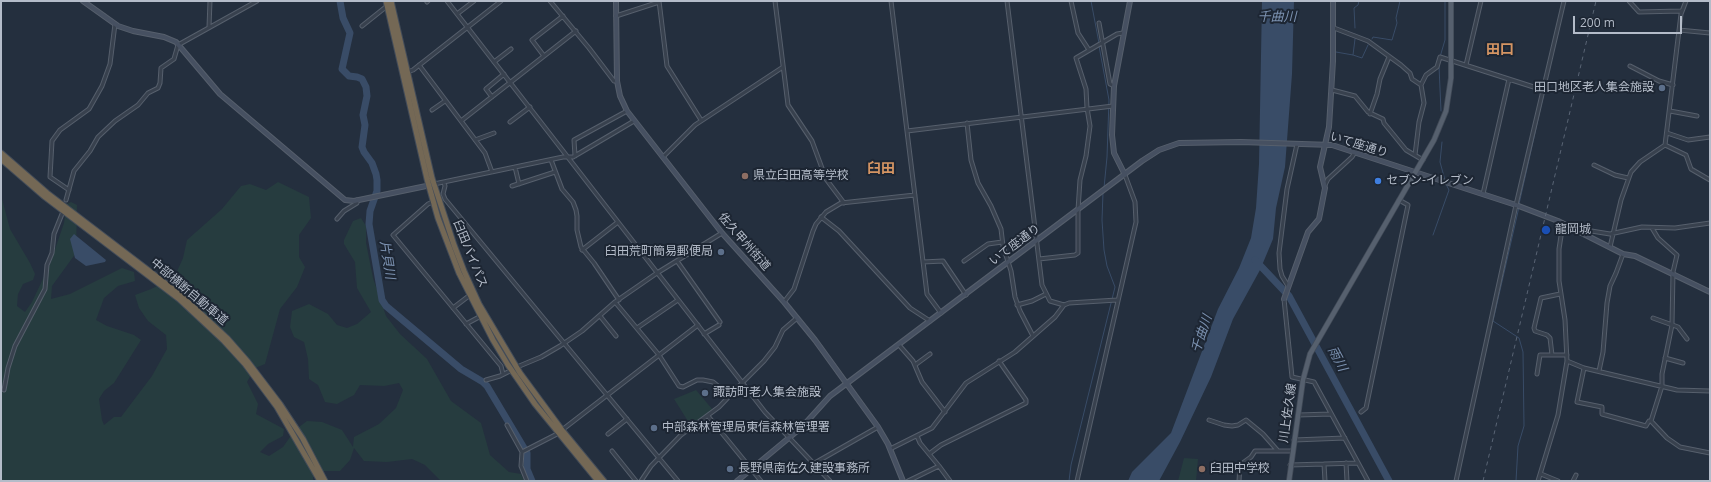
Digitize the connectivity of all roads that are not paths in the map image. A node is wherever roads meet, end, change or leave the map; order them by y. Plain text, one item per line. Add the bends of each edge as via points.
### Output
1 (83, 1) edge
2 (210, 1) edge
3 (258, 1) edge
4 (392, 1) edge
5 (447, 1) edge
6 (474, 1) edge
7 (501, 1) edge
8 (550, 1) edge
9 (616, 1) edge
10 (659, 1) edge
11 (775, 1) edge
12 (891, 1) edge
13 (1007, 1) edge
14 (1071, 1) edge
15 (1130, 1) edge
16 (1333, 1) edge
17 (1451, 1) edge
18 (1481, 1) edge
19 (1564, 1) edge
20 (1629, 1) edge
21 (1686, 1) edge
22 (386, 3) edge
23 (1681, 11) junction
24 (457, 14) junction
25 (563, 16) junction
26 (616, 16) junction
27 (1099, 23) dead end
28 (115, 24) junction
29 (362, 26) dead end
30 (209, 27) junction
31 (468, 27) junction
32 (1334, 28) junction
33 (1679, 30) junction
34 (576, 31) junction
35 (1123, 33) junction
36 (1710, 34) edge
37 (1100, 44) junction
38 (178, 45) junction
39 (511, 49) dead end
40 (1089, 50) junction
41 (544, 56) junction
42 (1389, 57) junction
43 (1451, 60) junction
44 (494, 62) junction
45 (419, 65) junction
46 (1466, 65) junction
47 (1630, 66) dead end
48 (783, 67) junction
49 (407, 72) junction
50 (504, 74) junction
51 (1509, 79) junction
52 (618, 81) junction
53 (510, 82) junction
54 (1673, 85) junction
55 (1114, 86) junction
56 (1421, 86) junction
57 (1332, 90) junction
58 (1543, 90) junction
59 (492, 97) junction
60 (445, 101) junction
61 (1110, 106) junction
62 (530, 107) junction
63 (1087, 108) junction
64 (432, 110) dead end
65 (627, 111) junction
66 (1670, 111) junction
67 (1370, 114) junction
68 (1021, 116) junction
69 (1697, 116) dead end
70 (701, 120) junction
71 (461, 121) junction
72 (634, 121) junction
73 (510, 122) dead end
74 (967, 123) junction
75 (907, 131) junction
76 (1667, 132) junction
77 (494, 133) dead end
78 (1710, 137) edge
79 (476, 140) junction
80 (1295, 144) junction
81 (1326, 144) junction
82 (1665, 145) junction
83 (1355, 152) junction
84 (1, 153) edge
85 (1416, 155) junction
86 (575, 156) junction
87 (663, 157) junction
88 (568, 158) junction
89 (1, 159) edge
90 (551, 160) junction
91 (1423, 160) junction
92 (1594, 165) dead end
93 (515, 167) junction
94 (492, 172) junction
95 (555, 172) junction
96 (1415, 173) junction
97 (1125, 175) junction
98 (1628, 178) junction
99 (1710, 180) edge
100 (444, 182) junction
101 (519, 184) junction
102 (431, 185) junction
103 (1324, 185) junction
104 (512, 186) dead end
105 (69, 190) junction
106 (1483, 194) junction
107 (915, 195) junction
108 (66, 200) dead end
109 (357, 200) junction
110 (1399, 200) junction
111 (433, 202) junction
112 (844, 203) junction
113 (1516, 205) junction
114 (1078, 210) junction
115 (62, 214) dead end
116 (822, 217) junction
117 (338, 219) dead end
118 (618, 222) junction
119 (1710, 222) edge
120 (1563, 223) junction
121 (1652, 228) junction
122 (1577, 230) junction
123 (722, 232) junction
124 (1614, 233) junction
125 (1037, 241) junction
126 (1002, 242) junction
127 (1610, 247) junction
128 (582, 250) junction
129 (1623, 254) junction
130 (1039, 259) junction
131 (677, 261) junction
132 (964, 261) dead end
133 (923, 262) junction
134 (1009, 262) junction
135 (657, 273) junction
136 (1674, 275) junction
137 (1288, 286) junction
138 (1710, 292) edge
139 (1046, 294) junction
140 (1560, 294) junction
141 (470, 295) junction
142 (966, 295) junction
143 (1284, 299) joint
144 (678, 300) junction
145 (1118, 300) junction
146 (617, 301) junction
147 (784, 302) junction
148 (1017, 305) junction
149 (1064, 305) junction
150 (453, 308) junction
151 (941, 313) junction
152 (481, 316) junction
153 (600, 316) junction
154 (797, 318) junction
155 (1653, 318) dead end
156 (930, 321) junction
157 (466, 324) junction
158 (698, 325) junction
159 (1672, 325) junction
160 (637, 328) junction
161 (704, 334) junction
162 (616, 336) dead end
163 (1033, 336) junction
164 (1687, 339) dead end
165 (564, 343) junction
166 (899, 345) junction
167 (930, 354) dead end
168 (659, 355) junction
169 (1552, 355) junction
170 (1567, 355) junction
171 (1665, 358) junction
172 (999, 361) junction
173 (1567, 361) junction
174 (1683, 363) dead end
175 (915, 365) junction
176 (1584, 368) junction
177 (514, 369) junction
178 (1600, 371) junction
179 (503, 374) junction
180 (1537, 374) dead end
181 (486, 380) dead end
182 (1303, 380) junction
183 (742, 383) junction
184 (847, 385) junction
185 (1662, 386) junction
186 (4, 390) dead end
187 (1710, 390) edge
188 (608, 395) junction
189 (730, 396) junction
190 (945, 412) junction
191 (1361, 412) dead end
192 (1331, 414) junction
193 (1298, 415) junction
194 (708, 416) junction
195 (627, 419) junction
196 (1209, 420) dead end
197 (1651, 421) junction
198 (507, 425) dead end
199 (878, 427) junction
200 (560, 431) junction
201 (608, 434) dead end
202 (917, 436) junction
203 (789, 437) junction
204 (1345, 438) junction
205 (1294, 440) junction
206 (890, 450) junction
207 (1278, 450) junction
208 (612, 451) dead end
209 (1293, 451) junction
210 (522, 452) junction
211 (1710, 453) edge
212 (929, 454) junction
213 (659, 458) junction
214 (1346, 463) junction
215 (1358, 463) junction
216 (812, 464) junction
217 (1324, 464) junction
218 (1290, 465) junction
219 (939, 466) junction
220 (752, 469) junction
221 (1541, 474) junction
222 (1576, 475) dead end
223 (320, 481) edge
224 (325, 481) edge
225 (527, 481) edge
226 (598, 481) edge
227 (604, 481) edge
228 (636, 481) edge
229 (641, 481) edge
230 (678, 481) edge
231 (737, 481) edge
232 (761, 481) edge
233 (830, 481) edge
234 (903, 481) edge
235 (908, 481) edge
236 (950, 481) edge
237 (1077, 481) edge
238 (1240, 481) edge
239 (1289, 481) edge
240 (1325, 481) edge
241 (1347, 481) edge
242 (1368, 481) edge
243 (1456, 481) edge
244 (1538, 481) edge
245 (1558, 481) edge
246 (1573, 481) edge

1 - 28 street
2 - 30 street
3 - 30 street
4 - 22 street
4 - 49 highway, 臼田バイパス
5 - 24 street
6 - 24 street
7 - 31 street
8 - 25 street
9 - 26 street, 佐久甲州街道
10 - 26 street
10 - 70 street via 667,66
11 - 48 street
12 - 75 street
13 - 68 street
14 - 40 street via 1078,33
15 - 35 street
16 - 32 street
17 - 43 main road, 川上佐久線
18 - 46 street
19 - 58 street
20 - 23 street via 1641,12
21 - 23 street
22 - 29 street
22 - 102 highway, 臼田バイパス
23 - 33 street
24 - 31 street
25 - 34 street
25 - 41 street via 532,40
26 - 52 street, 佐久甲州街道
27 - 37 street
28 - 38 street via 133,31 169,38
28 - 105 street via 110,64 102,86 89,109 60,130 52,141 50,177
30 - 38 street
31 - 44 street
31 - 45 street
32 - 42 street via 1368,42
32 - 57 street
33 - 36 street
33 - 54 street
34 - 41 street
34 - 52 street via 614,80
35 - 37 street
35 - 55 street
37 - 40 street
37 - 55 street via 1110,84
38 - 105 street via 174,59 161,68 158,88 148,93 138,105 101,134 74,171
38 - 109 street via 215,89 241,112 340,196 348,200
39 - 44 street
40 - 63 street via 1076,59 1086,89
41 - 53 street
42 - 56 street via 1410,73
42 - 67 street
43 - 46 street
43 - 56 street via 1440,57 1437,67 1426,75
43 - 91 main road, 川上佐久線 via 1451,85 1446,111
44 - 50 street
45 - 49 street
45 - 60 street
46 - 51 street
47 - 54 street via 1658,81
48 - 70 street
48 - 112 street via 788,105 812,142 826,179
49 - 102 highway, 臼田バイパス
50 - 53 street
50 - 59 street via 486,89
51 - 58 street
51 - 106 street
52 - 65 street, 佐久甲州街道
53 - 59 street
53 - 62 street
54 - 66 street
55 - 61 street
56 - 85 street via 1424,103 1419,122
57 - 67 street via 1355,96
57 - 81 street
58 - 113 street
59 - 71 street
60 - 64 street
60 - 71 street
61 - 63 street
61 - 97 street via 1112,146
62 - 73 street
62 - 88 street
63 - 68 street
63 - 114 street via 1090,126 1080,180
65 - 72 street, 佐久甲州街道
65 - 86 street via 574,140
66 - 69 street
66 - 76 street
67 - 85 street via 1383,119 1406,150
68 - 74 street
68 - 125 street
70 - 87 street
71 - 79 street
72 - 86 street
72 - 87 street, 佐久甲州街道
74 - 75 street
74 - 126 street via 971,160 978,183 1001,229
75 - 107 street
76 - 78 street via 1688,140
76 - 82 street
77 - 79 street
79 - 94 street via 488,157
80 - 81 street, いて座通り
80 - 97 street, いて座通り via 1187,142 1159,150
80 - 137 street via 1279,253 1280,269
81 - 83 street, いて座通り
81 - 103 street via 1320,167
82 - 98 street via 1640,162
82 - 99 street via 1686,155 1691,169
83 - 96 street, いて座通り
83 - 103 street
84 - 224 highway, 中部横断自動車道 via 47,193 182,296 227,338 280,404 303,439
85 - 91 street
86 - 88 street
87 - 123 street, 佐久甲州街道
88 - 90 street
88 - 118 street
89 - 223 highway, 中部横断自動車道 via 44,196 179,299 224,341 277,407
90 - 93 street
90 - 95 street
91 - 96 main road, 川上佐久線
92 - 98 street
93 - 94 street
93 - 101 street
94 - 100 street
95 - 101 street
95 - 128 street via 562,189 576,210
96 - 106 street, いて座通り
96 - 110 main road, 川上佐久線
97 - 114 street, いて座通り
97 - 145 street via 1135,202 1136,217
98 - 124 street
100 - 102 street
100 - 165 street via 445,199
101 - 104 street
102 - 109 street
102 - 111 highway, 臼田バイパス
102 - 177 highway, 臼田バイパス via 464,271
103 - 137 street via 1319,219 1308,232
105 - 108 street
106 - 113 street, いて座通り
107 - 112 street
107 - 133 street
109 - 117 street via 357,203 344,211
110 - 182 main road, 川上佐久線 via 1312,349
110 - 191 street via 1408,205 1366,408
111 - 141 highway, 臼田バイパス
111 - 150 street via 393,235
112 - 116 street via 832,207
113 - 120 street, いて座通り
113 - 243 street
114 - 125 street, いて座通り
114 - 130 street via 1078,254
115 - 186 street via 54,234 45,289 15,346
116 - 147 street via 813,231 793,293
116 - 156 street via 839,231 910,308
118 - 128 street
118 - 135 street
119 - 121 street via 1675,228
120 - 122 street, いて座通り
120 - 140 street via 1559,255
121 - 124 street
121 - 136 street via 1658,238 1677,255
122 - 124 street
122 - 127 street, いて座通り
123 - 131 street
123 - 147 street, 佐久甲州街道
124 - 127 street
125 - 130 street
125 - 134 street, いて座通り
126 - 132 street via 988,244
126 - 134 street
127 - 129 street, いて座通り
128 - 146 street via 594,263
129 - 136 street, いて座通り via 1635,256
129 - 178 street via 1610,286
130 - 139 street
131 - 135 street
131 - 161 street via 719,323
133 - 142 street via 943,260
133 - 151 street via 927,294
134 - 142 street, いて座通り
134 - 148 street
135 - 144 street
135 - 146 street
136 - 138 street, いて座通り
136 - 159 street
137 - 143 street
139 - 148 street
139 - 149 street via 1050,301
140 - 169 street via 1541,298 1534,328 1535,331 1550,338
140 - 170 street via 1565,320
141 - 150 street
141 - 152 highway, 臼田バイパス
142 - 151 street, いて座通り
143 - 182 street via 1291,374
144 - 158 street
144 - 160 street
145 - 149 street
145 - 237 street
146 - 153 street
146 - 160 street
147 - 154 street, 佐久甲州街道
148 - 163 street
149 - 163 street via 1055,318
150 - 157 street
151 - 156 street, いて座通り
152 - 157 street
152 - 177 highway, 臼田バイパス via 500,353
153 - 162 street
153 - 165 street
154 - 183 street via 783,330 775,347
154 - 184 street, 佐久甲州街道
155 - 159 street
156 - 166 street, いて座通り
157 - 179 street via 501,366
158 - 161 street
158 - 168 street
159 - 164 street via 1680,328
159 - 171 street
160 - 168 street
161 - 183 street
163 - 172 street via 1015,352
165 - 177 street
165 - 188 street
166 - 175 street
166 - 184 street, いて座通り
167 - 175 street
168 - 188 street
168 - 189 street via 679,386 703,380 713,382
169 - 170 street
169 - 180 street via 1540,355
170 - 173 street
171 - 174 street
171 - 185 street
172 - 190 street via 966,383
172 - 212 street via 1026,403 941,445
173 - 176 street
173 - 221 street via 1558,415
175 - 190 street via 922,382
176 - 178 street
176 - 197 street via 1577,402 1602,407 1602,414 1646,426
177 - 179 street
177 - 200 highway, 臼田バイパス
178 - 185 street
179 - 181 street
182 - 192 street via 1314,382
182 - 193 main road, 川上佐久線
183 - 189 street
183 - 203 street
184 - 199 street, 佐久甲州街道
184 - 203 street, いて座通り via 824,402
185 - 187 street via 1682,390
185 - 197 street
188 - 195 street
188 - 200 street
189 - 194 street
190 - 202 street via 932,428
192 - 193 street
192 - 204 street
193 - 205 main road, 川上佐久線
194 - 213 street via 681,435
194 - 220 street
195 - 201 street
195 - 213 street
196 - 207 street via 1232,426 1246,420
197 - 211 street via 1680,447
198 - 210 street
199 - 206 street, 佐久甲州街道
199 - 216 street
200 - 210 street
200 - 226 highway, 臼田バイパス
200 - 227 highway, 臼田バイパス
202 - 206 street
202 - 212 street
203 - 216 street
203 - 220 street, いて座通り
204 - 205 street
204 - 215 street
205 - 209 main road, 川上佐久線
206 - 234 street, 佐久甲州街道
207 - 209 street
207 - 238 street via 1255,451 1251,458 1240,465
208 - 228 street
209 - 218 main road, 川上佐久線
210 - 225 street via 521,466
212 - 219 street
213 - 229 street
213 - 230 street
214 - 215 street
214 - 217 street
214 - 241 street
215 - 242 street
216 - 233 street
217 - 218 street
217 - 240 street
218 - 239 main road, 川上佐久線
219 - 235 street
219 - 236 street
220 - 231 street, いて座通り
220 - 232 street
221 - 244 street
221 - 245 street
222 - 246 street

